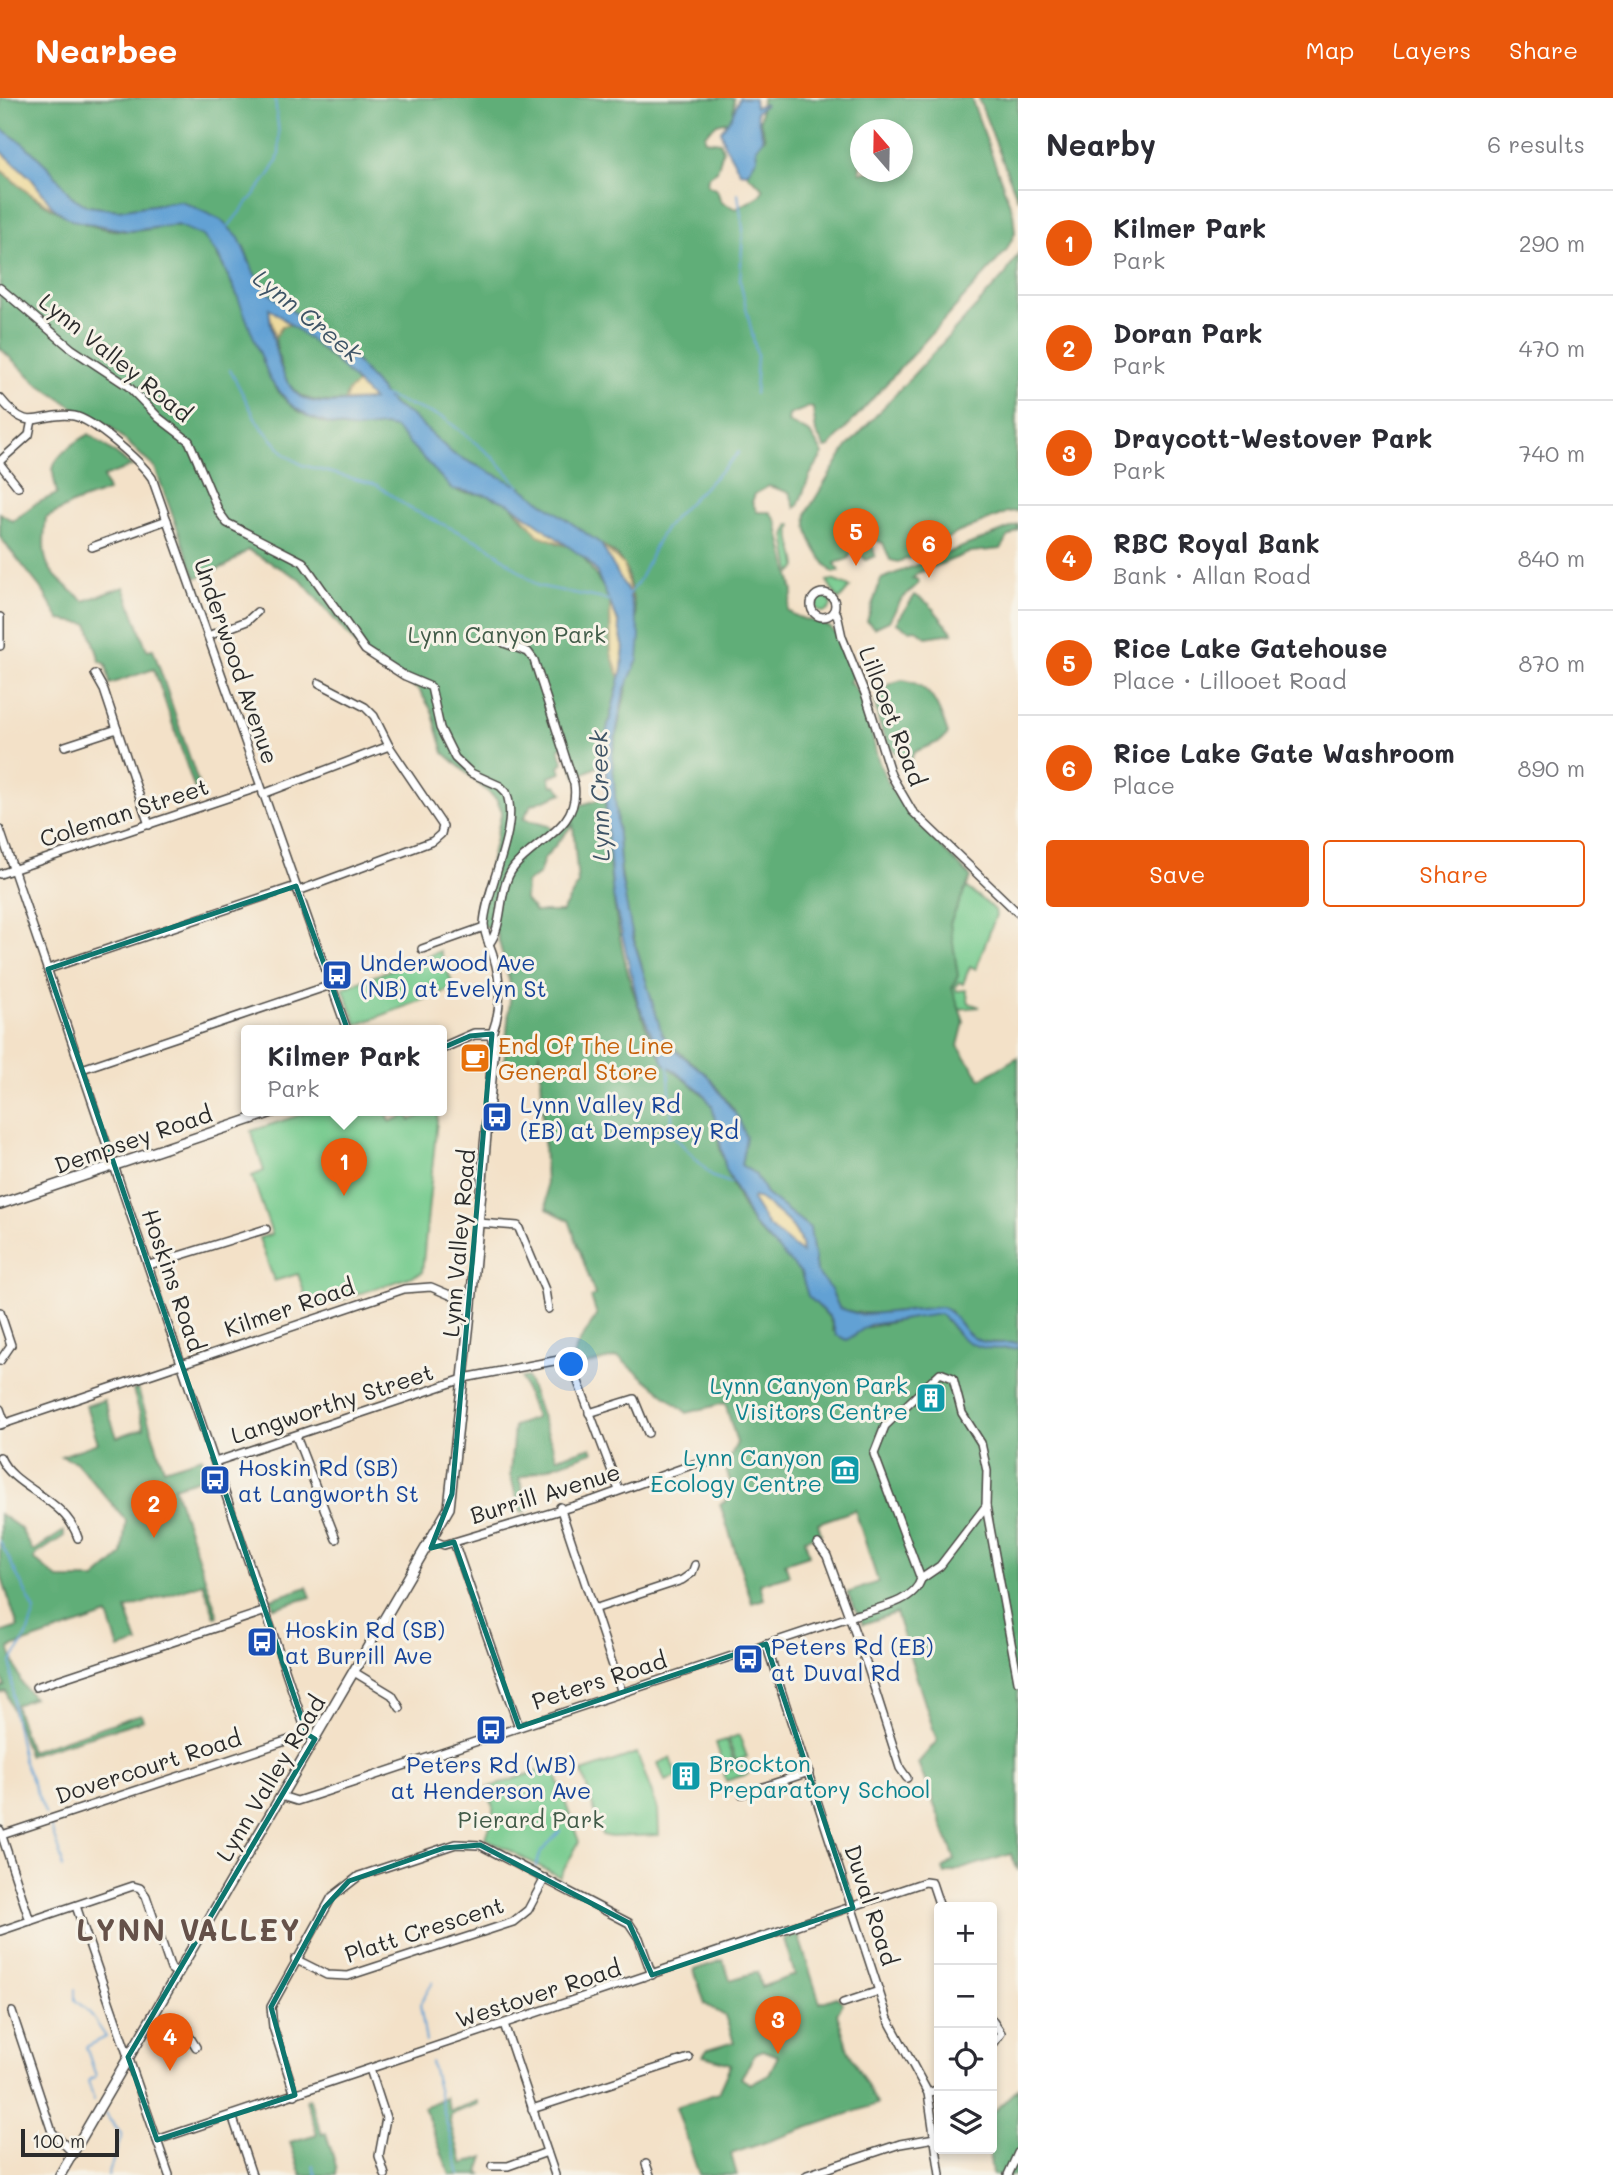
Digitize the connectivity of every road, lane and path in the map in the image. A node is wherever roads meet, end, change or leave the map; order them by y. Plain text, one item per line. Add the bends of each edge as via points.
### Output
1 (0, 288) edge
2 (0, 398) edge
3 (32, 421) junction
4 (0, 462) edge
5 (18, 486) dead end
6 (167, 520) junction
7 (92, 547) dead end
8 (257, 612) dead end
9 (835, 613) dead end
10 (0, 617) edge
11 (208, 636) junction
12 (504, 643) dead end
13 (0, 646) edge
14 (95, 674) dead end
15 (319, 683) dead end
16 (117, 729) junction
17 (65, 746) dead end
18 (389, 746) junction
19 (262, 790) junction
20 (149, 825) junction
21 (0, 830) edge
22 (14, 869) junction
23 (0, 874) edge
24 (297, 888) junction
25 (1018, 913) edge
26 (484, 927) junction
27 (489, 944) junction
28 (422, 949) dead end
29 (48, 969) junction
30 (331, 985) junction
31 (345, 1025) edge
32 (492, 1034) junction
33 (447, 1046) edge
34 (82, 1069) junction
35 (260, 1116) edge
36 (114, 1165) junction
37 (0, 1204) edge
38 (479, 1223) junction
39 (266, 1229) dead end
40 (149, 1265) junction
41 (471, 1304) junction
42 (548, 1309) dead end
43 (0, 1312) edge
44 (0, 1361) edge
45 (182, 1363) junction
46 (464, 1380) junction
47 (0, 1409) edge
48 (589, 1413) junction
49 (2, 1424) edge
50 (648, 1433) dead end
51 (296, 1436) junction
52 (0, 1457) edge
53 (215, 1462) junction
54 (711, 1462) dead end
55 (619, 1490) junction
56 (986, 1506) junction
57 (560, 1507) junction
58 (78, 1538) dead end
59 (336, 1539) dead end
60 (432, 1540) junction
61 (454, 1542) junction
62 (818, 1544) dead end
63 (695, 1565) dead end
64 (921, 1579) junction
65 (594, 1609) junction
66 (265, 1611) junction
67 (849, 1617) junction
68 (766, 1644) junction
69 (354, 1672) junction
70 (1018, 1681) edge
71 (36, 1687) dead end
72 (622, 1693) junction
73 (400, 1708) dead end
74 (519, 1727) junction
75 (311, 1736) junction
76 (809, 1772) junction
77 (907, 1778) dead end
78 (742, 1794) dead end
79 (281, 1796) junction
80 (1, 1832) edge
81 (545, 1878) junction
82 (938, 1902) edge
83 (76, 1906) junction
84 (853, 1908) junction
85 (30, 1921) junction
86 (0, 1931) edge
87 (295, 1959) junction
88 (177, 1973) junction
89 (652, 1975) junction
90 (879, 1991) junction
91 (843, 2003) dead end
92 (12, 2012) dead end
93 (151, 2019) junction
94 (504, 2024) junction
95 (196, 2047) dead end
96 (128, 2057) junction
97 (689, 2058) dead end
98 (370, 2070) junction
99 (934, 2091) edge
100 (929, 2093) junction
101 (295, 2095) junction
102 (532, 2109) junction
103 (232, 2115) junction
104 (934, 2130) edge
105 (934, 2138) edge
106 (157, 2140) junction
107 (72, 2152) junction
108 (547, 2152) junction
109 (1018, 2153) edge
110 (937, 2154) edge
111 (646, 2164) dead end
112 (492, 2166) dead end
113 (60, 2175) edge
114 (169, 2175) edge
115 (253, 2175) edge
116 (385, 2175) edge
117 (555, 2175) edge
118 (650, 2175) edge
119 (807, 2175) edge
120 (940, 2175) edge
121 (1008, 2175) edge

1 - 26 street, Lynn Valley Road via 72,349 128,386 189,441 227,523 303,562 365,650 431,687 440,728 455,758 471,773 500,786 509,799 508,825
2 - 3 street via 18,416
3 - 4 street via 29,435
3 - 6 street, Underwood Avenue via 75,416 106,435 148,473
4 - 5 street
6 - 7 street
6 - 11 street, Underwood Avenue
8 - 11 street via 247,621
9 - 25 street, Lillooet Road via 891,775 912,811
10 - 13 street
11 - 19 street, Underwood Avenue
12 - 27 street via 528,652 536,665 576,798 551,837 513,868
14 - 16 street
15 - 18 street via 370,711
16 - 17 street
16 - 20 street
18 - 19 street, Coleman Street
18 - 24 street via 440,818 442,831 428,843
19 - 20 street, Coleman Street
19 - 24 street, Underwood Avenue
20 - 22 street, Coleman Street
21 - 22 street, Hoskins Road
22 - 23 street, Coleman Street
22 - 29 street, Hoskins Road
24 - 29 street
24 - 30 street, Underwood Avenue
26 - 27 street, Lynn Valley Road
26 - 28 street
27 - 32 street, Lynn Valley Road via 500,983
29 - 34 street, Hoskins Road
30 - 31 street, Underwood Avenue
30 - 34 street
32 - 33 street via 474,1034
32 - 38 street, Lynn Valley Road
34 - 36 street, Hoskins Road
35 - 36 street, Dempsey Road
36 - 37 street, Dempsey Road
36 - 40 street, Hoskins Road
38 - 41 street, Lynn Valley Road
38 - 42 street via 518,1226 545,1290
39 - 40 street
40 - 45 street, Hoskins Road
41 - 45 street, Kilmer Road via 436,1289 414,1286
41 - 46 street, Lynn Valley Road
43 - 44 street via 11,1345
45 - 49 street, Kilmer Road
45 - 53 street, Hoskins Road
46 - 48 street, Langworthy Street via 559,1360 570,1364
46 - 51 street, Langworthy Street
46 - 60 street, Lynn Valley Road via 451,1502
47 - 49 street
48 - 50 street via 634,1399
48 - 55 street
51 - 53 street, Langworthy Street
51 - 59 street
52 - 58 street via 16,1477 52,1502
53 - 66 street, Hoskins Road
54 - 55 street, Burrill Avenue
55 - 57 street, Burrill Avenue
56 - 64 street, Peters Road via 940,1566
56 - 64 street via 987,1471 981,1443 962,1413 953,1378 940,1373 892,1417 874,1454
56 - 70 street
57 - 61 street, Burrill Avenue
57 - 65 street
60 - 61 street, Burrill Avenue via 444,1545
60 - 69 street, Lynn Valley Road
61 - 74 street
62 - 67 street via 827,1556
63 - 65 street via 682,1580
64 - 67 street, Peters Road via 915,1592 906,1597
65 - 72 street
66 - 71 street
66 - 75 street, Hoskins Road
67 - 68 street, Peters Road
67 - 77 street
68 - 72 street, Peters Road
68 - 76 street, Duval Road
69 - 73 street via 392,1695
69 - 75 street, Lynn Valley Road
72 - 74 street, Peters Road
74 - 79 street, Peters Road via 298,1801
75 - 79 street, Lynn Valley Road
75 - 80 street, Dovercourt Road
76 - 78 street
76 - 84 street, Duval Road
79 - 88 street, Lynn Valley Road
80 - 85 street
81 - 87 street, Platt Crescent via 528,1910 513,1922 357,1975 327,1975
81 - 87 street via 480,1845 444,1848 349,1881 326,1907
81 - 89 street via 629,1923
82 - 84 street, Westover Road via 930,1881
83 - 85 street
83 - 88 street via 133,1886 140,1888 171,1969
83 - 96 street
84 - 89 street, Westover Road
84 - 90 street, Duval Road
85 - 86 street
87 - 101 street via 272,2001 271,2014
88 - 93 street, Lynn Valley Road
89 - 94 street, Westover Road
90 - 91 street
90 - 100 street, Duval Road via 891,2025
92 - 107 street via 52,2132
93 - 95 street via 188,2034
93 - 96 street, Lynn Valley Road
94 - 98 street, Westover Road
94 - 102 street
96 - 106 street
96 - 107 street, Lynn Valley Road
97 - 102 street
98 - 101 street, Westover Road
98 - 116 street via 386,2118 379,2156
99 - 100 street
100 - 104 street, Duval Road
101 - 103 street, Westover Road
102 - 108 street
103 - 106 street, Westover Road
103 - 115 street
105 - 119 street via 900,2144
106 - 114 street
107 - 113 street, Lynn Valley Road
108 - 112 street via 508,2166
108 - 117 street
109 - 121 street
110 - 120 street, Duval Road
111 - 118 street

